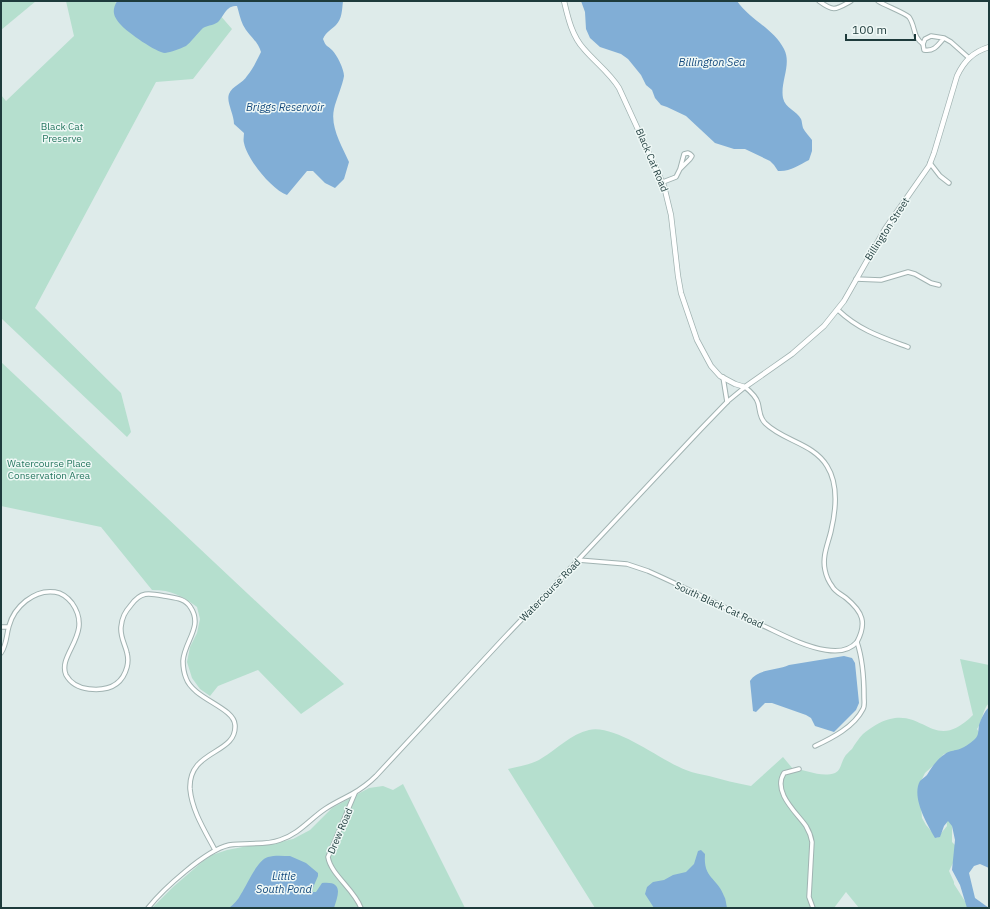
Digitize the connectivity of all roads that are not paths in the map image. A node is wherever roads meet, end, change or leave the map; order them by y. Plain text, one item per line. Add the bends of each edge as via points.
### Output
1 (564, 1) edge
2 (819, 1) edge
3 (851, 1) edge
4 (878, 1) edge
5 (944, 38) junction
6 (923, 44) junction
7 (989, 47) edge
8 (969, 58) junction
9 (930, 163) junction
10 (680, 169) dead end
11 (663, 182) junction
12 (949, 183) dead end
13 (856, 279) junction
14 (939, 285) dead end
15 (838, 310) junction
16 (908, 347) dead end
17 (723, 378) junction
18 (745, 387) junction
19 (727, 402) junction
20 (578, 560) junction
21 (1, 627) edge
22 (8, 627) junction
23 (857, 642) junction
24 (1, 653) edge
25 (815, 746) dead end
26 (800, 769) dead end
27 (356, 792) junction
28 (215, 850) junction
29 (148, 908) edge
30 (361, 908) edge
31 (813, 908) edge

1 - 11 street, Black Cat Road via 575,36 615,81
2 - 3 street via 832,10
4 - 6 street via 907,15 918,41
5 - 6 street via 931,36
5 - 6 street via 930,51 924,50
5 - 8 street
7 - 8 street, Billington Street
8 - 9 street, Billington Street via 956,76
9 - 12 street
9 - 13 street, Billington Street via 885,229
10 - 11 street via 676,176
11 - 17 street, Black Cat Road via 671,215 681,293 703,353
13 - 14 street via 881,280 908,272
13 - 15 street, Billington Street
15 - 16 street via 857,326
15 - 18 street, Billington Street via 792,354
17 - 18 street, Black Cat Road
17 - 19 street
18 - 19 street, Watercourse Road
18 - 23 street, Black Cat Road via 758,403 760,415 766,424 814,453 827,465 831,473 836,494 824,556 824,569 832,588 854,605 861,617 863,626
19 - 20 street, Watercourse Road
20 - 23 street, South Black Cat Road via 627,564 799,642 826,650 846,650
20 - 27 street, Watercourse Road via 376,776
21 - 22 street
22 - 24 street via 5,646
22 - 28 street via 11,619 30,597 43,592 64,596 70,600 77,612 80,626 66,663 66,675 75,685 82,688 106,689 120,681 128,664 121,628 124,613 134,600 148,593 181,599 187,603 196,618 196,627 183,661 187,680 200,695 232,717 235,724 234,733 226,745 199,762 192,773 190,789 194,808
23 - 25 street, Black Cat Road via 864,676 864,708 854,722 833,738
26 - 31 street via 784,774 782,786 788,806 810,833 812,842 809,897
27 - 28 street, Watercourse Road via 325,809 290,836 267,843 238,844
27 - 30 street, Drew Road via 328,857 331,866 355,896
28 - 29 street, Watercourse Road via 196,863

